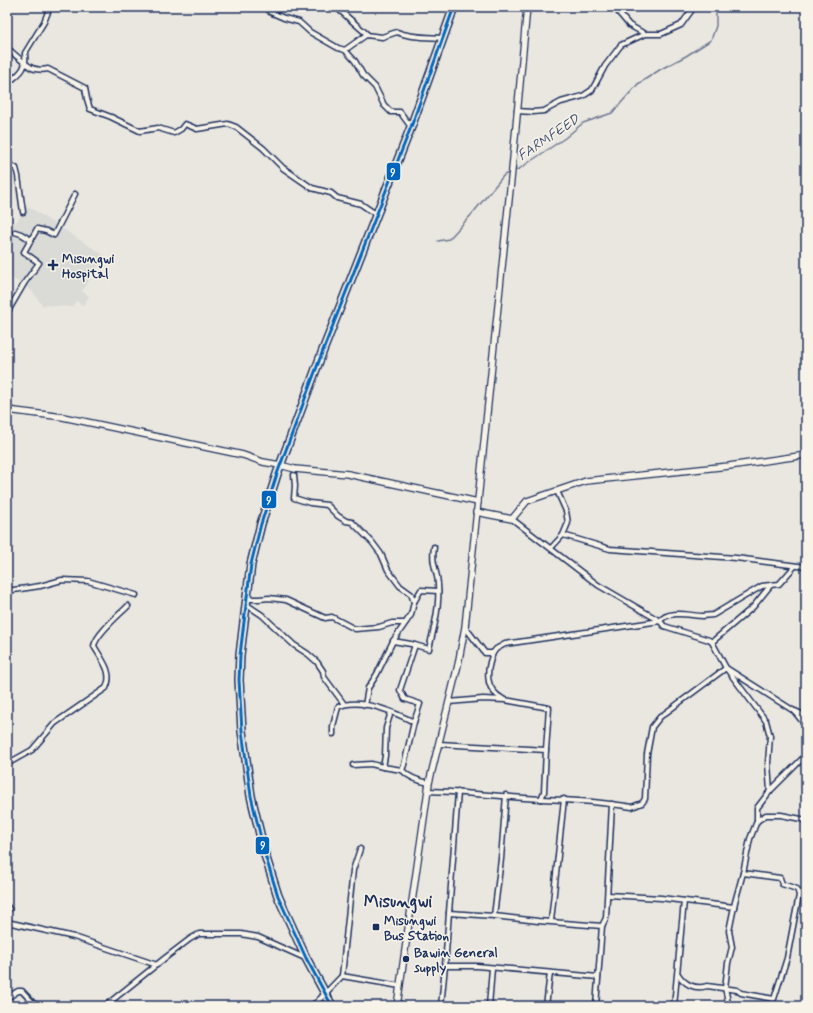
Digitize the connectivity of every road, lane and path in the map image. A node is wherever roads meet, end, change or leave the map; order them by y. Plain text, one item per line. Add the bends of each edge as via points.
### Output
1 (50, 7) edge
2 (266, 7) edge
3 (336, 7) edge
4 (454, 7) edge
5 (527, 7) edge
6 (614, 7) edge
7 (694, 7) edge
8 (645, 34) junction
9 (368, 35) junction
10 (444, 38) junction
11 (7, 48) edge
12 (345, 50) junction
13 (26, 63) junction
14 (7, 84) edge
15 (517, 111) junction
16 (411, 127) junction
17 (7, 164) edge
18 (75, 194) dead end
19 (24, 212) dead end
20 (377, 215) junction
21 (15, 232) dead end
22 (31, 240) junction
23 (7, 313) edge
24 (7, 410) edge
25 (806, 455) edge
26 (280, 464) junction
27 (294, 476) dead end
28 (557, 492) junction
29 (478, 502) junction
30 (476, 512) junction
31 (512, 519) junction
32 (563, 535) junction
33 (434, 547) dead end
34 (551, 548) junction
35 (795, 566) junction
36 (806, 567) edge
37 (770, 585) junction
38 (7, 591) edge
39 (438, 591) junction
40 (136, 595) dead end
41 (247, 602) junction
42 (414, 602) junction
43 (128, 606) dead end
44 (660, 621) junction
45 (405, 623) junction
46 (465, 628) junction
47 (393, 641) junction
48 (712, 642) junction
49 (415, 645) junction
50 (493, 653) junction
51 (726, 668) junction
52 (505, 700) junction
53 (449, 702) junction
54 (344, 704) junction
55 (365, 705) junction
56 (794, 711) junction
57 (391, 712) junction
58 (806, 716) edge
59 (414, 722) junction
60 (806, 726) edge
61 (333, 734) dead end
62 (439, 744) junction
63 (546, 750) junction
64 (806, 755) edge
65 (7, 764) edge
66 (353, 765) dead end
67 (383, 767) junction
68 (402, 770) junction
69 (429, 783) junction
70 (428, 791) junction
71 (770, 791) junction
72 (458, 792) junction
73 (506, 795) junction
74 (541, 798) junction
75 (564, 799) junction
76 (612, 804) junction
77 (806, 820) edge
78 (757, 821) junction
79 (360, 849) dead end
80 (743, 873) junction
81 (608, 895) junction
82 (684, 901) junction
83 (734, 908) junction
84 (449, 913) junction
85 (494, 916) junction
86 (7, 922) edge
87 (551, 922) junction
88 (602, 926) junction
89 (306, 958) junction
90 (157, 965) junction
91 (445, 966) junction
92 (492, 968) junction
93 (550, 973) junction
94 (678, 974) junction
95 (342, 976) junction
96 (598, 977) junction
97 (400, 986) junction
98 (725, 988) junction
99 (325, 992) junction
100 (7, 998) edge
101 (36, 1006) edge
102 (105, 1006) edge
103 (310, 1006) edge
104 (332, 1006) edge
105 (397, 1006) edge
106 (441, 1006) edge
107 (489, 1006) edge
108 (546, 1006) edge
109 (596, 1006) edge
110 (674, 1006) edge
111 (728, 1006) edge

1 - 13 street via 25,53
2 - 12 street via 270,12 299,22 310,32
3 - 9 street
4 - 10 highway
5 - 15 street
6 - 8 street via 629,25
7 - 8 street via 681,25 661,34
8 - 15 street via 621,45 605,66 592,90 583,96 561,102 544,111
9 - 10 street via 382,38 396,32 407,36
9 - 12 street
10 - 16 highway
11 - 13 street
12 - 16 street via 375,87 384,104 391,112 400,112
13 - 14 street via 24,70
13 - 20 street via 33,68 48,69 85,88 90,109 140,131 158,128 174,133 185,124 197,128 228,124 236,127 283,168 312,188 361,204
15 - 29 street
16 - 20 highway
17 - 19 street via 16,168
18 - 22 street via 54,235 37,229
20 - 26 highway
21 - 22 street
22 - 23 street via 24,252 39,263
24 - 26 street via 63,416
25 - 28 street via 586,481
26 - 29 street via 299,470 348,474
26 - 41 highway via 251,564
27 - 42 street via 294,498 327,505 338,516 352,522 372,542 388,570 400,586 411,594
28 - 31 street via 526,501
28 - 32 street via 566,511 568,523
29 - 30 street
30 - 31 street
30 - 46 street
31 - 34 street
32 - 34 street
32 - 35 street via 610,549 736,558
33 - 39 street via 432,556
34 - 44 street via 598,585
35 - 36 street
35 - 37 street via 779,584
37 - 44 street via 762,586 713,615 675,614
37 - 48 street via 753,607
38 - 40 street via 62,580 88,581
39 - 42 street via 421,590
39 - 49 street via 438,608 430,649
41 - 45 street via 269,598 286,600 325,618 332,617 355,629
41 - 54 street via 294,645 317,662 324,677
41 - 89 highway via 239,680 240,710 254,814 278,896
42 - 45 street via 411,615
43 - 65 street via 95,641 94,646 109,672 106,688 55,723 32,750
44 - 48 street via 664,626
44 - 50 street via 505,644
45 - 47 street
46 - 50 street via 485,653
46 - 53 street
47 - 49 street
47 - 55 street via 368,688
48 - 51 street
49 - 59 street via 400,690 405,699 420,704
50 - 52 street via 488,666 490,688
51 - 56 street
51 - 71 street via 766,721 770,736
51 - 76 street via 660,717 652,726 647,754 645,799 642,804 632,807
52 - 53 street
52 - 63 street via 549,708
53 - 62 street
54 - 55 street
54 - 61 street via 338,707
55 - 57 street
56 - 58 street
56 - 60 street
57 - 59 street
57 - 67 street via 386,728
59 - 68 street
62 - 63 street
62 - 69 street
63 - 74 street via 544,792
64 - 71 street
66 - 67 street via 371,764
67 - 68 street
68 - 69 street via 418,780
69 - 70 street
70 - 72 street
70 - 97 street
71 - 78 street via 758,808
72 - 73 street
72 - 84 street
73 - 74 street
73 - 85 street
74 - 75 street
75 - 76 street
75 - 87 street
76 - 81 street
77 - 78 street via 766,815
78 - 80 street
79 - 95 street via 354,870
80 - 83 street
80 - 98 street via 780,878 782,884 797,889 798,904 787,958 774,999
81 - 82 street
81 - 88 street via 606,918
82 - 83 street
82 - 94 street
83 - 98 street via 729,931 732,947
84 - 85 street
84 - 91 street
85 - 87 street
86 - 90 street via 74,937
87 - 88 street
88 - 96 street
89 - 90 street via 258,936 199,934
89 - 99 highway
90 - 102 street
91 - 92 street
91 - 106 street
92 - 93 street
92 - 107 street
93 - 96 street
93 - 108 street
94 - 98 street via 690,986
94 - 110 street
95 - 97 street
95 - 99 street
96 - 109 street
97 - 105 street
98 - 111 street
99 - 103 street
99 - 104 highway
100 - 101 street via 22,991

